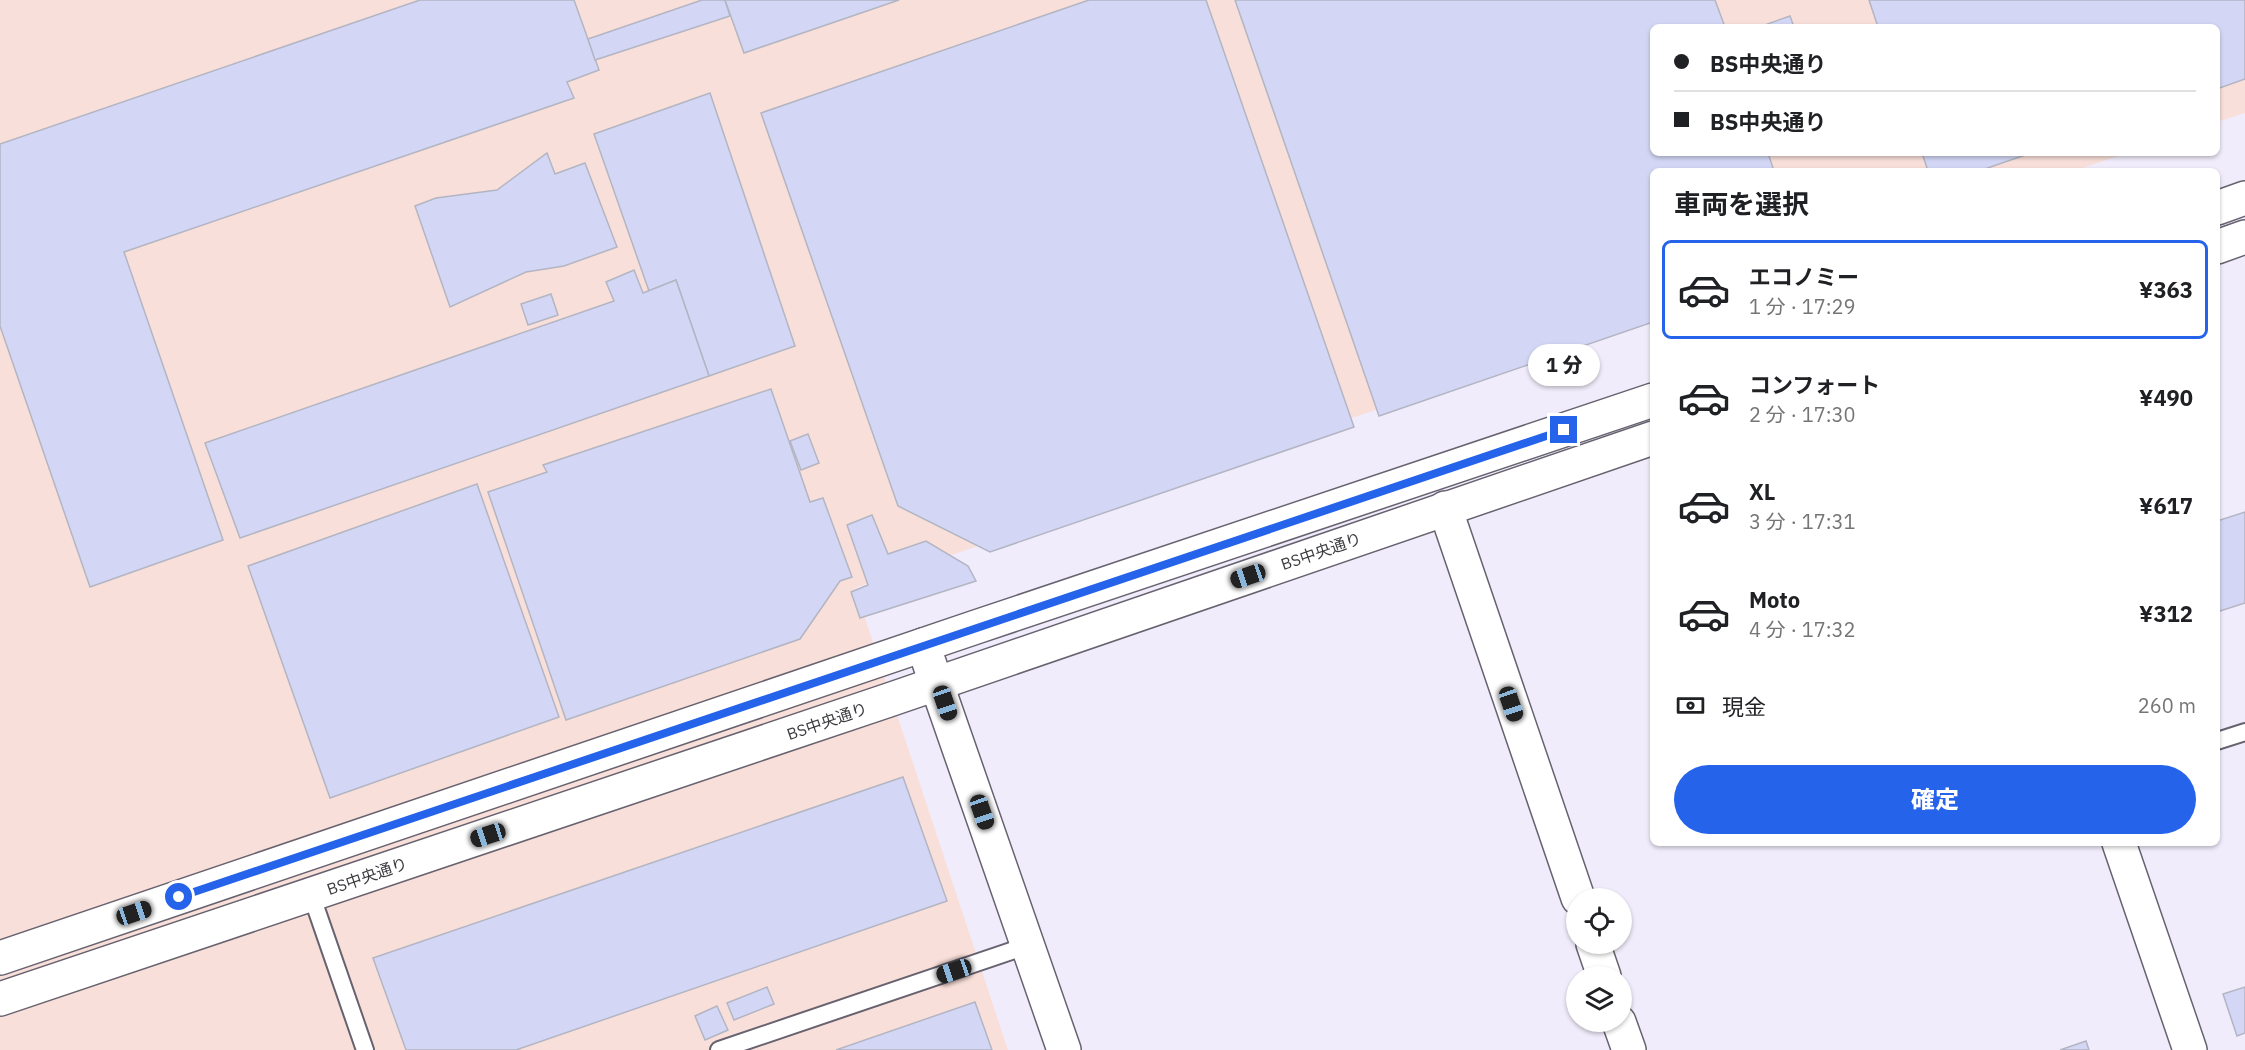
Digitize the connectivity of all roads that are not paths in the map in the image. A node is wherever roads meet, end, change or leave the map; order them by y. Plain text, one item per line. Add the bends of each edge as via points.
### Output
1 (2245, 198) edge
2 (2220, 207) edge
3 (2245, 237) edge
4 (2220, 246) edge
5 (1650, 401) edge
6 (1650, 439) edge
7 (1444, 508) junction
8 (923, 645) junction
9 (938, 683) junction
10 (2245, 732) edge
11 (2220, 740) edge
12 (2120, 846) edge
13 (1575, 888) edge
14 (311, 894) junction
15 (1029, 945) junction
16 (0, 958) edge
17 (0, 999) edge
18 (1623, 1032) edge
19 (365, 1050) edge
20 (719, 1050) edge
21 (1064, 1050) edge
22 (1629, 1050) edge
23 (2190, 1050) edge

1 - 2 street
3 - 4 street
5 - 8 street
6 - 7 street, BS中央通り
7 - 9 street, BS中央通り
7 - 13 street
8 - 9 street
8 - 16 street
9 - 14 street, BS中央通り
9 - 15 street
10 - 11 lane
12 - 23 street
14 - 17 street, BS中央通り
14 - 19 lane
15 - 20 lane
15 - 21 street
18 - 22 street

